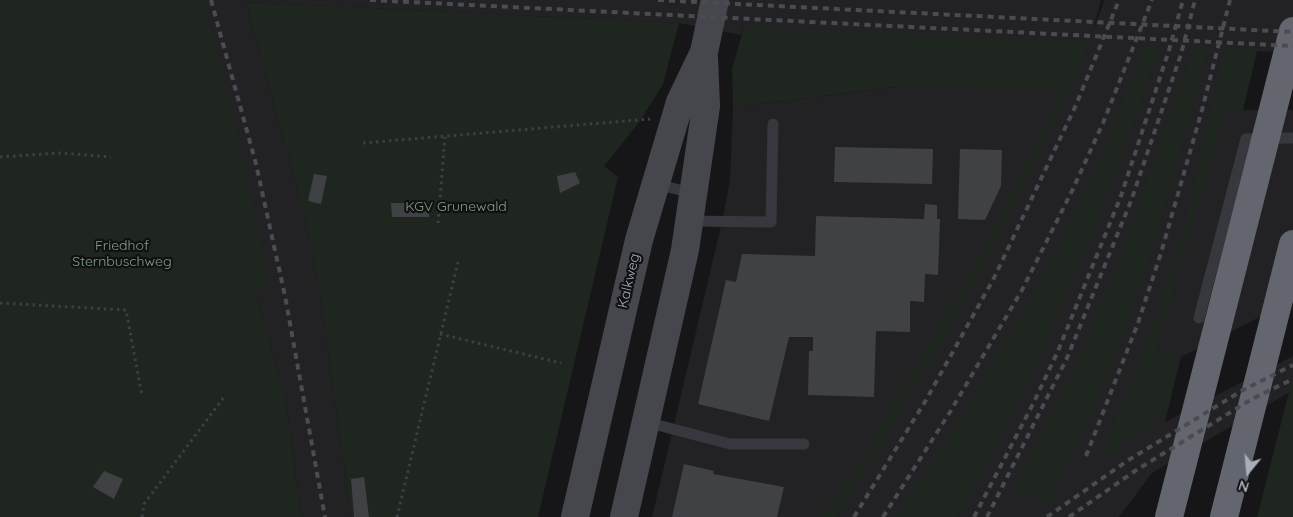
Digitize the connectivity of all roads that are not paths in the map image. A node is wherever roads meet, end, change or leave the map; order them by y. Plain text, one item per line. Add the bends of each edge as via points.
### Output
1 (715, 0) edge
2 (1293, 31) edge
3 (704, 52) junction
4 (773, 124) dead end
5 (1293, 138) edge
6 (654, 184) junction
7 (695, 194) junction
8 (690, 222) junction
9 (1293, 244) edge
10 (1199, 318) dead end
11 (646, 422) junction
12 (804, 444) dead end
13 (575, 517) edge
14 (624, 517) edge
15 (1169, 517) edge
16 (1224, 517) edge

1 - 3 street, Kalkweg
2 - 15 highway
3 - 6 street, Kalkweg via 680,102
3 - 7 street, Kalkweg via 706,106
4 - 8 lane via 771,222
5 - 10 lane via 1246,139
6 - 7 lane
6 - 13 street, Kalkweg
7 - 8 street, Kalkweg
8 - 11 street, Kalkweg
9 - 16 highway
11 - 12 lane via 730,444
11 - 14 street, Kalkweg

